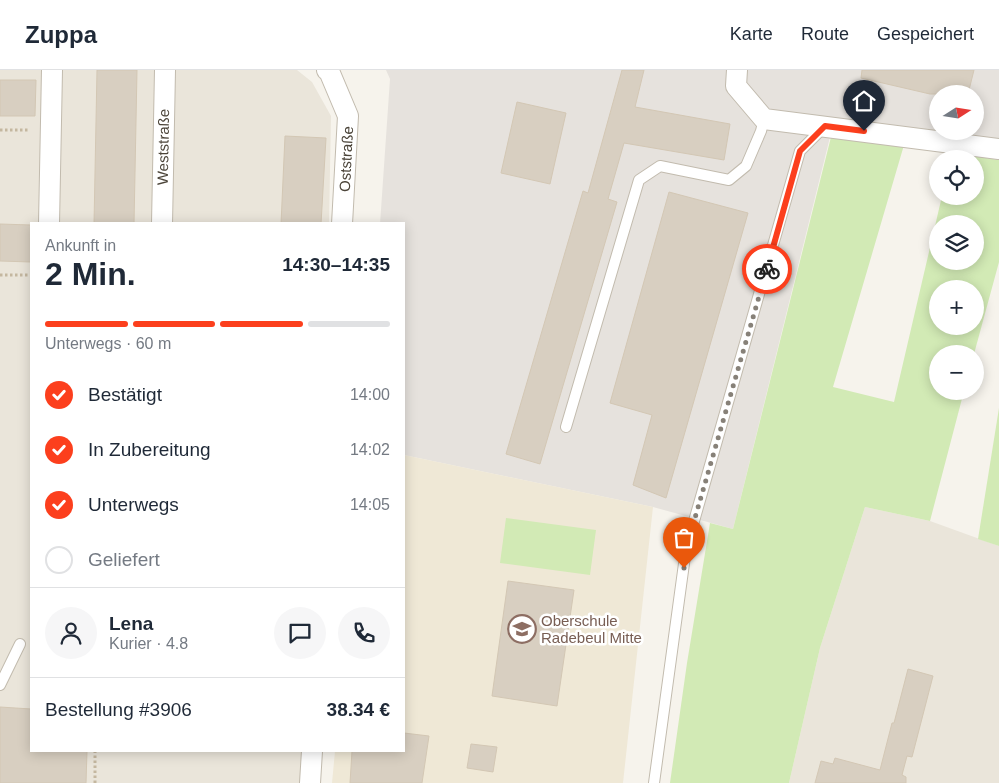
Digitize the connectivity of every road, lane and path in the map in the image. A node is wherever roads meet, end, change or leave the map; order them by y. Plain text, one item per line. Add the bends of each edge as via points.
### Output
1 (52, 70) edge
2 (165, 70) edge
3 (327, 70) edge
4 (737, 70) edge
5 (764, 119) junction
6 (825, 126) junction
7 (0, 130) edge
8 (51, 131) junction
9 (999, 149) edge
10 (49, 222) edge
11 (162, 222) edge
12 (342, 222) edge
13 (0, 274) edge
14 (30, 275) edge
15 (566, 426) dead end
16 (20, 644) dead end
17 (0, 684) edge
18 (95, 752) edge
19 (312, 752) edge
20 (95, 783) edge
21 (310, 783) edge
22 (654, 783) edge

1 - 8 street
2 - 11 street, Weststraße
3 - 12 street, Oststraße via 348,116
4 - 5 street via 736,86
5 - 6 street
5 - 15 lane via 746,166 729,180 660,166 639,180
6 - 9 street
6 - 22 lane via 800,151 686,549
7 - 8 path
8 - 10 street
13 - 14 path
16 - 17 lane
18 - 20 path
19 - 21 street

